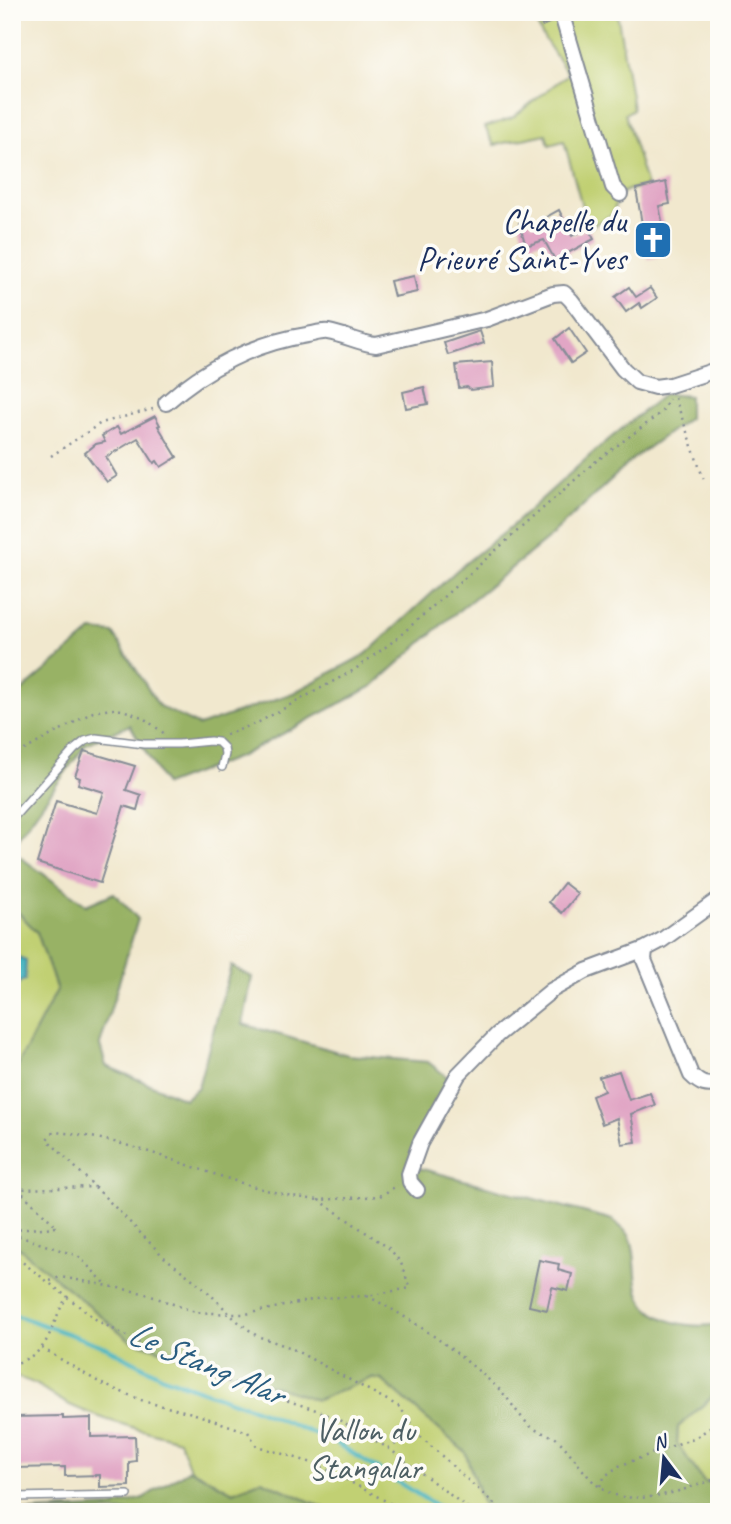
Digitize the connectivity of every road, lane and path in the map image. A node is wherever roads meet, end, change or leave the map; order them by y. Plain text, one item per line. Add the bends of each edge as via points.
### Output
1 (561, 12) edge
2 (620, 194) dead end
3 (719, 369) edge
4 (166, 404) joint
5 (51, 456) dead end
6 (705, 483) dead end
7 (210, 741) junction
8 (179, 744) junction
9 (12, 757) edge
10 (222, 767) dead end
11 (12, 819) edge
12 (719, 899) edge
13 (645, 949) junction
14 (719, 1083) edge
15 (410, 1174) junction
16 (95, 1187) junction
17 (417, 1190) dead end
18 (319, 1200) junction
19 (12, 1232) edge
20 (12, 1254) edge
21 (50, 1281) junction
22 (107, 1286) junction
23 (68, 1296) junction
24 (367, 1296) junction
25 (230, 1314) junction
26 (42, 1348) junction
27 (12, 1365) edge
28 (719, 1422) edge
29 (413, 1435) junction
30 (388, 1448) junction
31 (719, 1478) edge
32 (600, 1486) junction
33 (128, 1495) dead end
34 (12, 1497) edge
35 (406, 1512) edge
36 (473, 1512) edge
37 (503, 1512) edge

1 - 2 street via 613,187
3 - 4 street via 670,385 637,383 564,293 487,319 376,345 327,332 292,337 252,349 188,383
4 - 5 path via 101,423
6 - 7 path via 671,393 653,419 566,487 385,647 314,693
7 - 8 lane
7 - 10 lane via 223,748
8 - 9 path via 142,717 123,710 93,712
8 - 11 lane via 85,741
12 - 13 street
13 - 14 street via 650,979 691,1075 699,1083
13 - 15 street via 552,989 497,1035 458,1075 420,1143
15 - 17 street
15 - 18 path via 380,1196
16 - 18 path via 47,1139 53,1132 158,1153 254,1188
16 - 19 path via 18,1189 57,1227
16 - 25 path via 164,1257
18 - 24 path via 390,1249 401,1263 410,1288
19 - 22 path via 78,1256
20 - 21 path
21 - 22 path via 60,1278
21 - 23 path
22 - 25 path via 195,1312
23 - 26 path
23 - 30 path via 98,1321 183,1366 319,1411
24 - 25 path via 321,1297
24 - 32 path via 438,1338 500,1390 532,1428 556,1438
25 - 29 path via 257,1336 289,1347 398,1406 411,1421
26 - 27 path
26 - 35 path via 102,1384 248,1432 257,1446 319,1465
28 - 32 path via 696,1437 620,1466 604,1476
29 - 30 path
29 - 37 path via 421,1437
30 - 36 path
31 - 32 path via 639,1498 617,1495
33 - 34 lane

